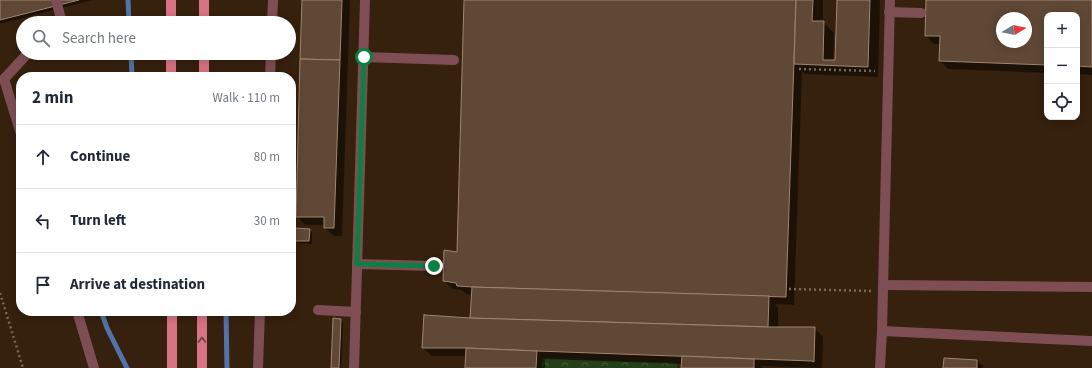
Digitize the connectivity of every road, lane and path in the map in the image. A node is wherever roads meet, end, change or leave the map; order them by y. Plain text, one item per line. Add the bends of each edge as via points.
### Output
1 (56, 0) edge
2 (171, 0) edge
3 (204, 0) edge
4 (273, 0) edge
5 (365, 0) edge
6 (890, 0) edge
7 (889, 12) junction
8 (921, 13) dead end
9 (60, 16) edge
10 (171, 16) edge
11 (204, 16) edge
12 (272, 16) edge
13 (364, 57) junction
14 (21, 60) edge
15 (171, 60) edge
16 (204, 60) edge
17 (270, 60) edge
18 (454, 60) dead end
19 (799, 69) dead end
20 (172, 72) edge
21 (204, 72) edge
22 (270, 72) edge
23 (888, 72) junction
24 (2, 78) edge
25 (16, 119) edge
26 (357, 264) junction
27 (434, 266) dead end
28 (1092, 287) edge
29 (883, 288) junction
30 (790, 289) dead end
31 (0, 293) edge
32 (318, 310) dead end
33 (356, 312) junction
34 (78, 316) edge
35 (172, 316) edge
36 (202, 316) edge
37 (260, 316) edge
38 (882, 331) junction
39 (1092, 341) edge
40 (23, 368) edge
41 (94, 368) edge
42 (172, 368) edge
43 (202, 368) edge
44 (258, 368) edge
45 (354, 368) edge
46 (880, 368) edge

1 - 9 lane
2 - 10 main road
3 - 11 main road
4 - 12 lane
5 - 13 lane
6 - 7 lane
7 - 8 lane
7 - 23 lane
13 - 18 lane
13 - 26 lane
14 - 24 lane
15 - 20 main road
16 - 21 main road
17 - 22 lane
19 - 23 path
23 - 29 lane
24 - 25 lane
26 - 27 lane
26 - 33 lane
28 - 29 lane
29 - 30 path
29 - 38 lane
31 - 40 path
32 - 33 lane
33 - 45 lane
34 - 41 lane
35 - 42 main road
43 -> 36 main road
37 - 44 lane
38 - 39 lane
38 - 46 lane

